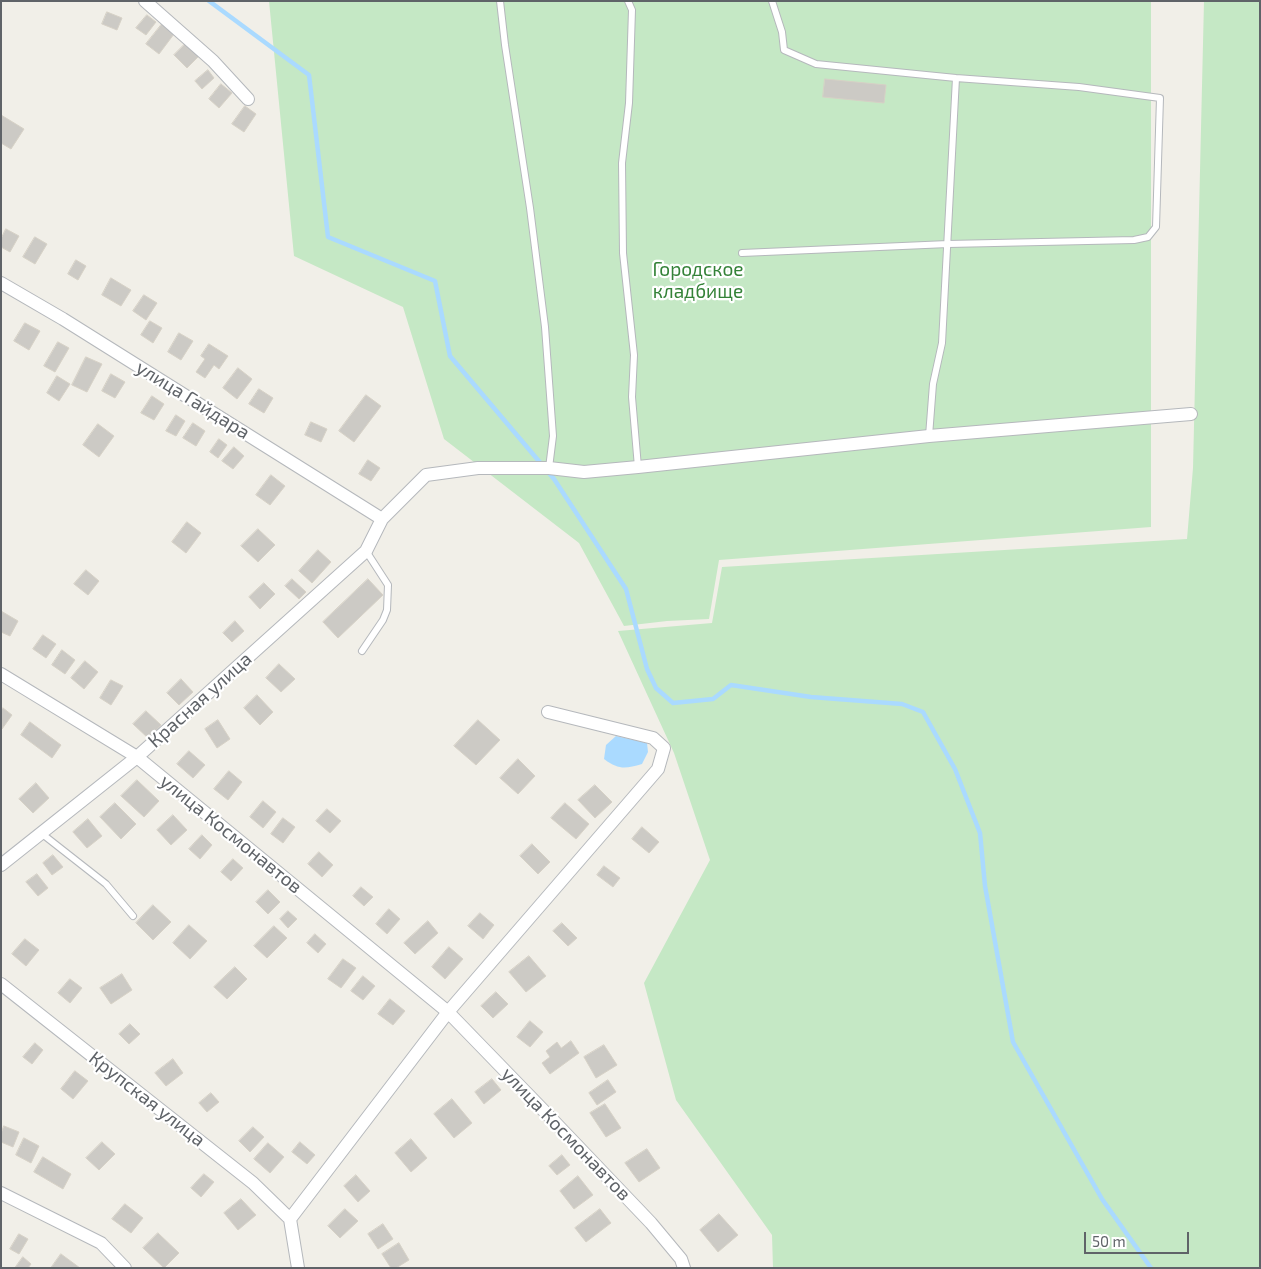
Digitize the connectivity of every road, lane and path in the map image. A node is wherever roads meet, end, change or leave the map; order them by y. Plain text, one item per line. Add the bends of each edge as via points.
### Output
1 (145, 1) edge
2 (500, 1) edge
3 (628, 1) edge
4 (772, 1) edge
5 (956, 78) junction
6 (248, 100) dead end
7 (948, 244) junction
8 (742, 253) dead end
9 (1, 283) edge
10 (1191, 414) dead end
11 (929, 436) junction
12 (638, 467) junction
13 (549, 468) junction
14 (382, 520) junction
15 (366, 551) junction
16 (362, 651) dead end
17 (1, 674) edge
18 (548, 712) dead end
19 (137, 757) junction
20 (42, 833) junction
21 (1, 865) edge
22 (133, 916) dead end
23 (1, 984) edge
24 (448, 1012) junction
25 (1, 1192) edge
26 (290, 1219) junction
27 (683, 1263) edge
28 (125, 1268) edge
29 (298, 1268) edge

1 - 6 street via 213,61
2 - 13 lane via 545,327 553,436
3 - 12 lane via 632,10 622,163 623,253 634,355 632,397
4 - 5 lane via 784,50 816,64
5 - 7 lane
5 - 7 lane via 1079,87 1160,98 1156,227 1148,237 1134,240
7 - 8 lane
7 - 11 lane via 942,343 933,384
9 - 14 street, улица Гайдара via 80,329
10 - 11 street, Красная улица
11 - 12 street, Красная улица
12 - 13 street, Красная улица via 584,472
13 - 14 street, Красная улица via 478,468 426,474
14 - 15 street, Красная улица
15 - 16 lane via 388,585 387,610
15 - 19 street, Красная улица
17 - 19 street, улица Космонавтов
18 - 24 street via 653,738 664,748 658,770
19 - 20 street, Красная улица
19 - 24 street, улица Космонавтов
20 - 21 street, Красная улица
20 - 22 lane via 106,884
23 - 26 street, Крупская улица via 253,1183
24 - 26 street
24 - 27 street, улица Космонавтов via 631,1203
25 - 28 street via 101,1243
26 - 29 street

